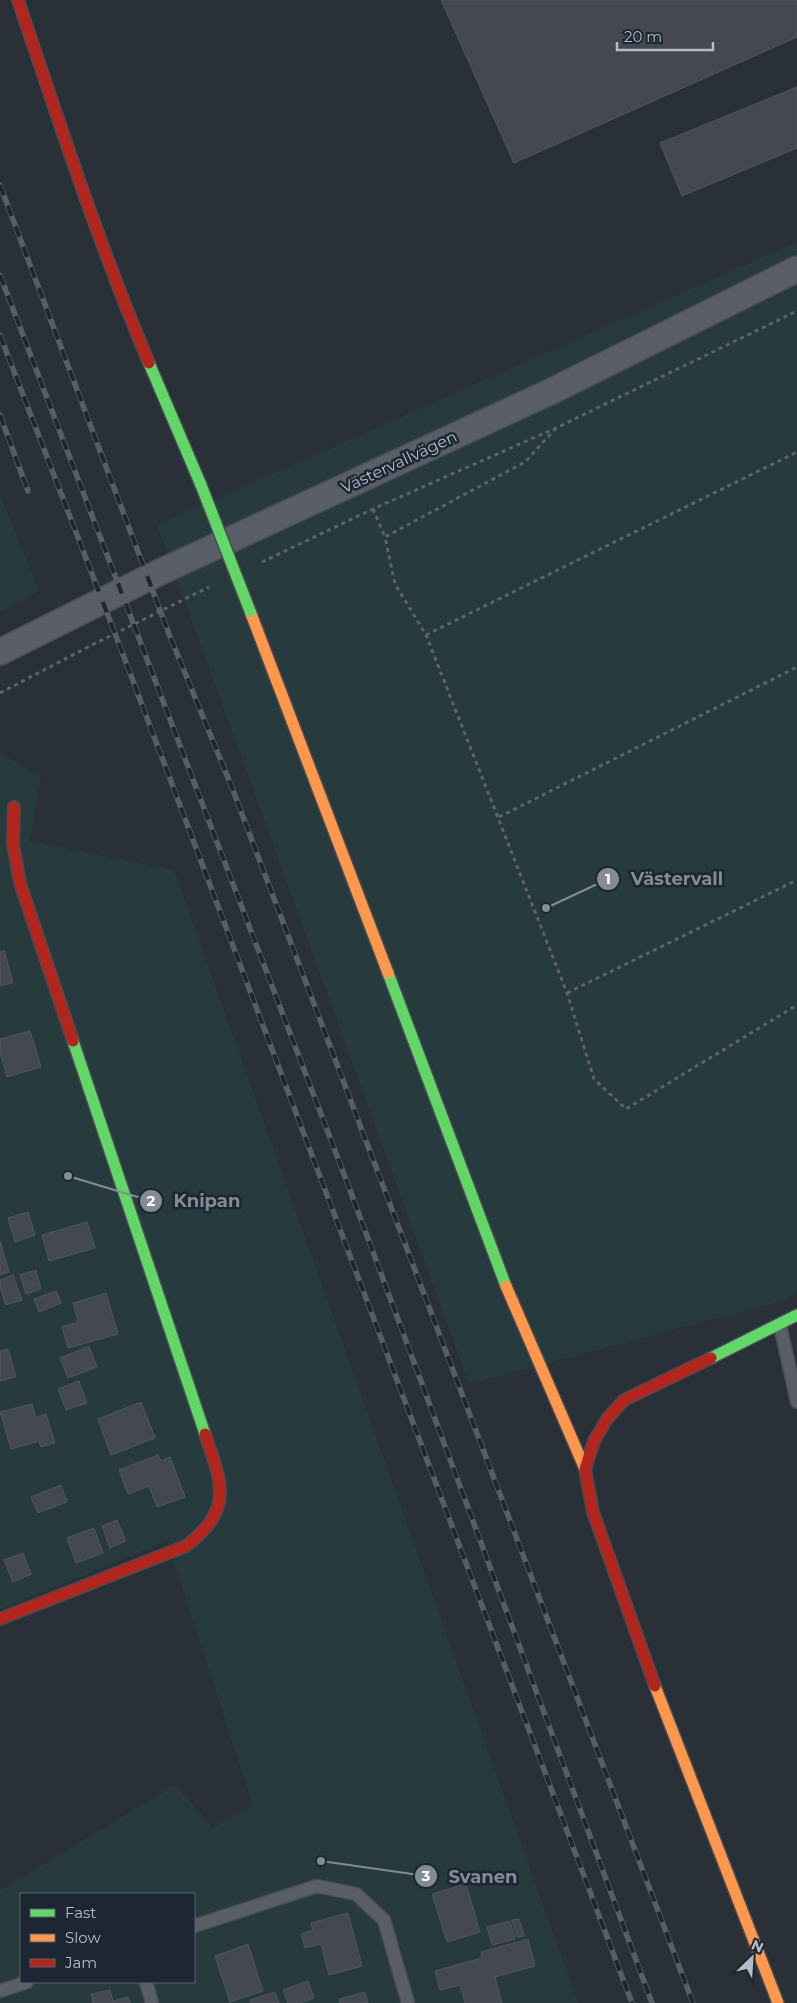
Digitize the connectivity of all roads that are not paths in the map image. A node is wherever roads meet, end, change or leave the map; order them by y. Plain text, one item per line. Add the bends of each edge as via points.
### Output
1 (18, 0) edge
2 (797, 269) edge
3 (0, 652) edge
4 (14, 807) dead end
5 (797, 1315) edge
6 (780, 1325) junction
7 (797, 1402) edge
8 (585, 1469) junction
9 (1, 1615) edge
10 (195, 1926) edge
11 (23, 1983) edge
12 (146, 1983) edge
13 (0, 1991) edge
14 (152, 2003) edge
15 (408, 2003) edge
16 (778, 2003) edge

1 - 8 main road, bridge via 125,306 201,485 509,1293
2 - 3 street, Västervallvägen via 552,390 158,573
4 - 9 main road via 13,844 20,883 220,1480 222,1497 208,1528 186,1546
5 - 6 main road
6 - 7 lane
6 - 8 main road via 624,1400 594,1441
8 - 16 main road via 594,1512 651,1676
10 - 15 lane via 316,1886 356,1894 384,1920
11 - 13 lane
12 - 14 lane

